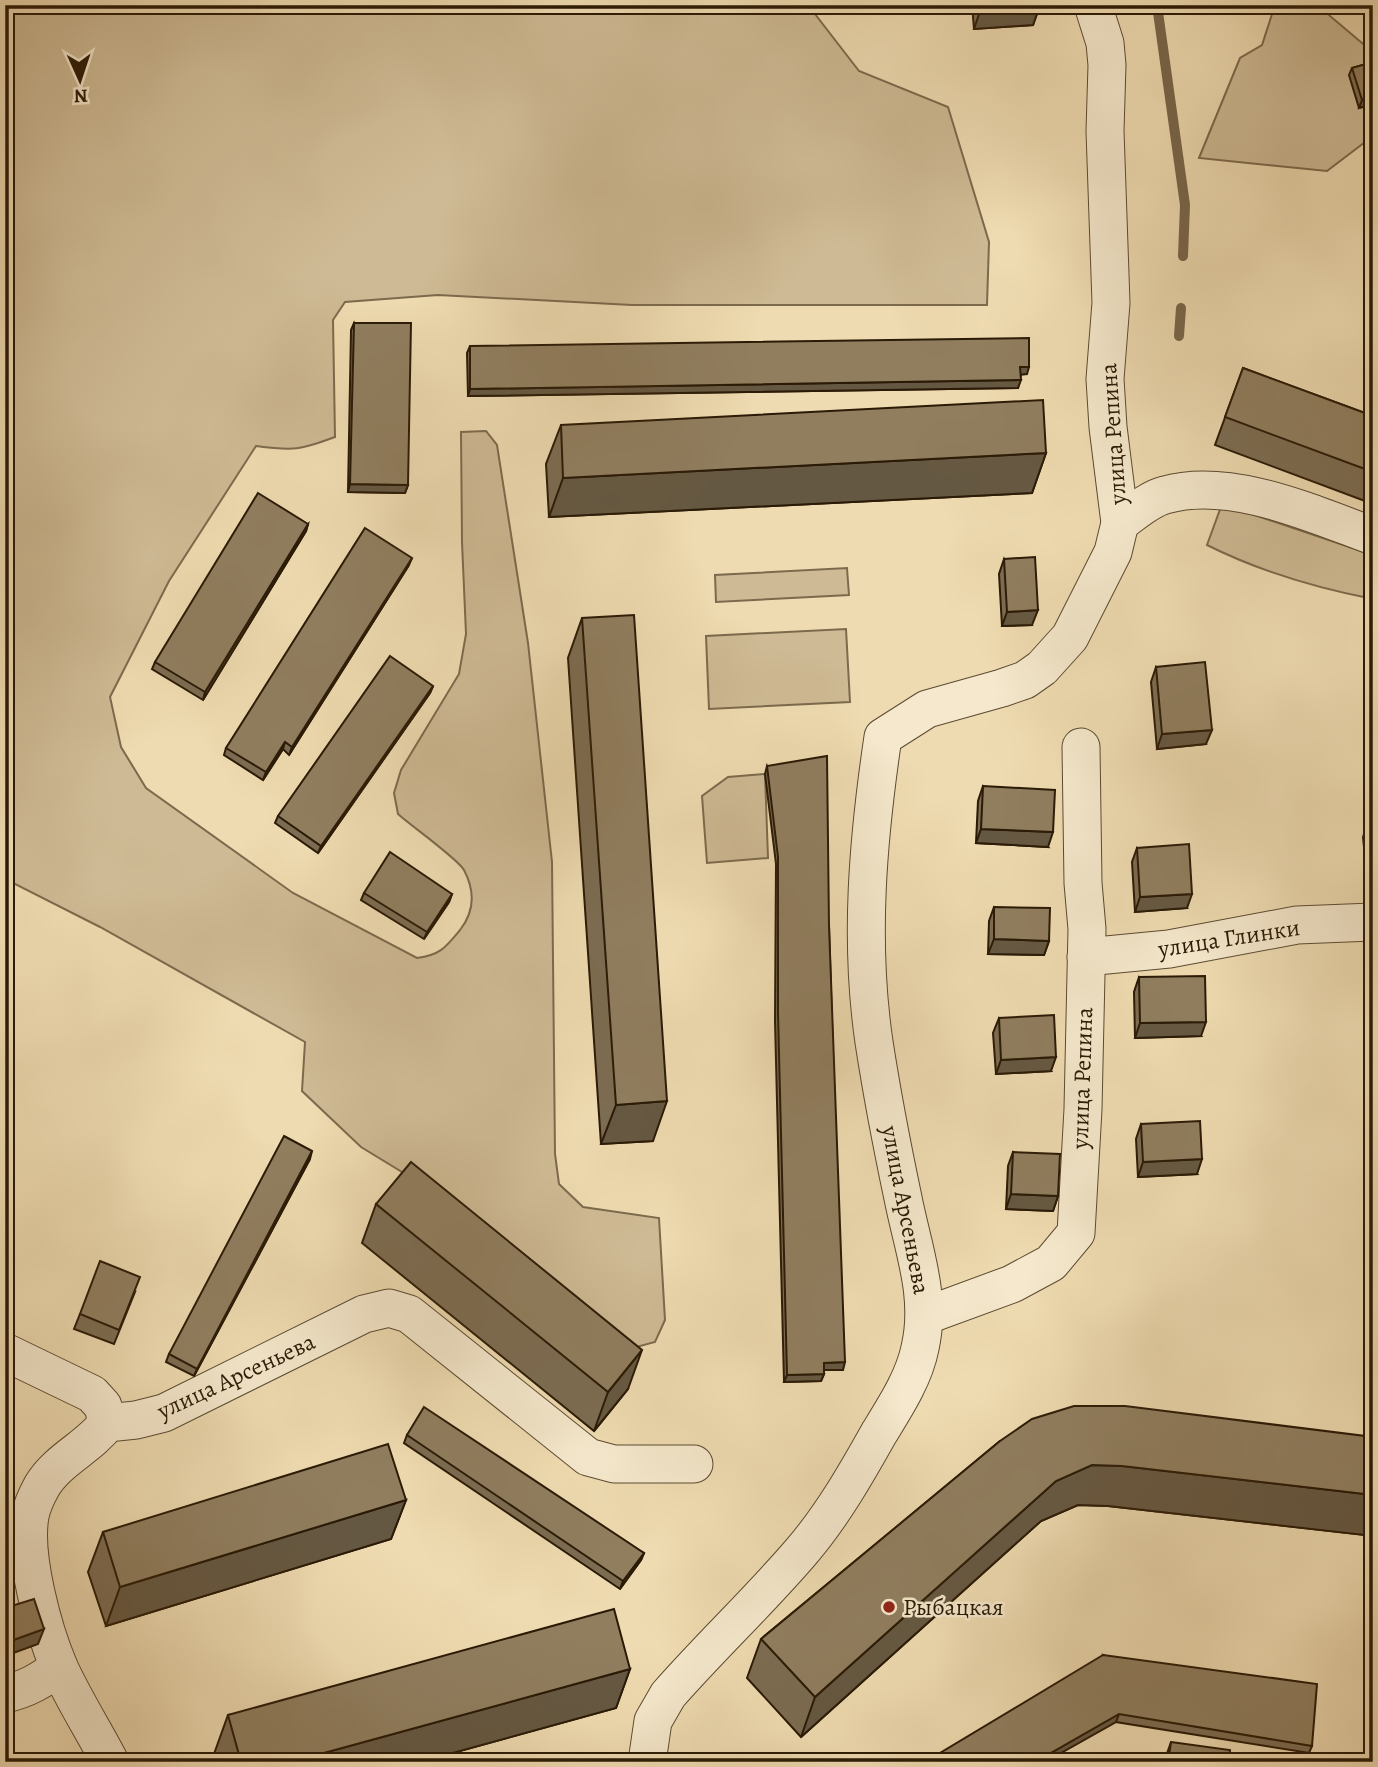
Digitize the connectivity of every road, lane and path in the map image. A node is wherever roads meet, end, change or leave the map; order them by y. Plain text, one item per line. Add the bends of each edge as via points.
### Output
1 (1093, 5) edge
2 (1120, 523) junction
3 (1373, 536) edge
4 (883, 737) joint
5 (1081, 747) dead end
6 (1373, 922) edge
7 (1086, 957) junction
8 (925, 1315) junction
9 (5, 1352) edge
10 (107, 1423) junction
11 (694, 1464) dead end
12 (60, 1667) junction
13 (5, 1694) edge
14 (110, 1762) edge
15 (647, 1762) edge

1 - 2 street, улица Репина via 1108,65 1105,131 1111,303 1105,379
2 - 3 street via 1162,495 1214,491 1296,508
2 - 4 street, улица Репина via 1113,552 1070,637 1042,668 1025,680 927,709
4 - 8 street, улица Арсеньева via 866,890 866,943 874,1039 896,1167 924,1286
5 - 7 street, улица Репина
6 - 7 street, улица Глинки via 1297,925 1169,949
7 - 8 street, улица Репина via 1076,1233 1052,1263 1012,1284
8 - 15 street, улица Арсеньева via 920,1349 903,1393 856,1474 802,1552 668,1695 653,1721
9 - 10 street via 92,1394 103,1406
10 - 11 street, улица Арсеньева via 164,1413 364,1314 388,1308 409,1314 588,1457 614,1464
10 - 12 street via 44,1483 30,1517 30,1565
12 - 13 street via 39,1682
12 - 14 street

